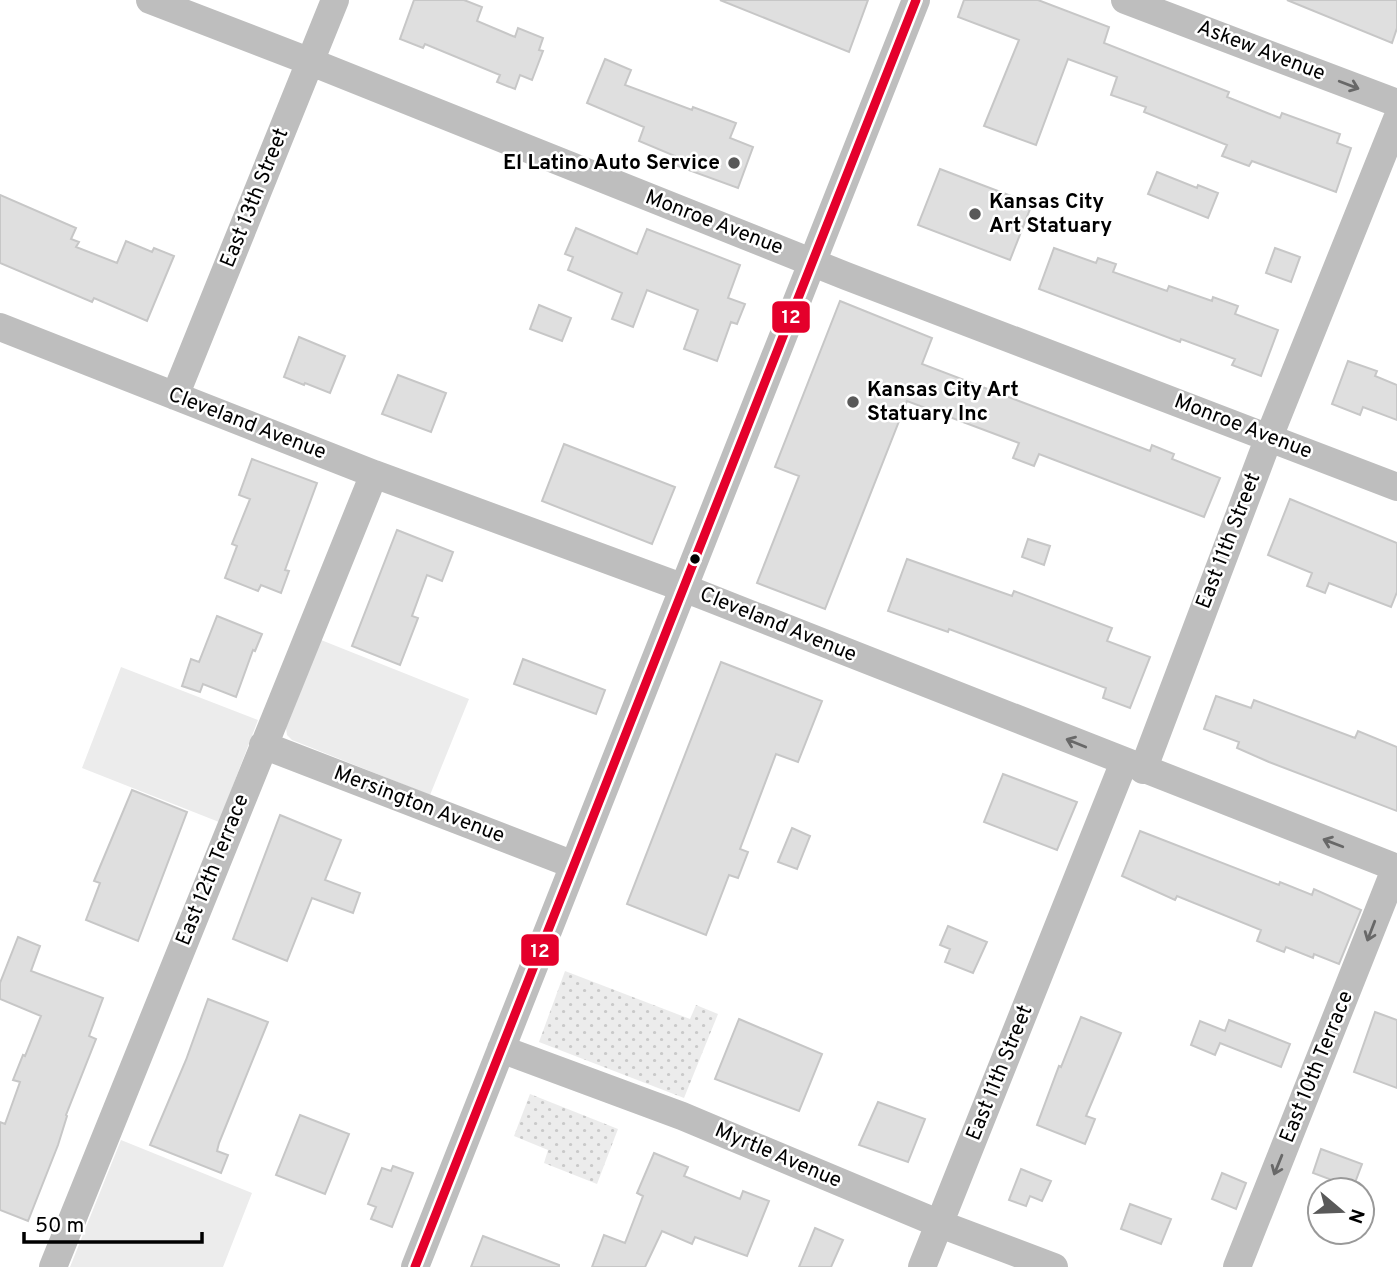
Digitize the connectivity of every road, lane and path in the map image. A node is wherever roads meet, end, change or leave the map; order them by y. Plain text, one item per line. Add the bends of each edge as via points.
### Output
1 (150, 0) edge
2 (335, 0) edge
3 (916, 0) edge
4 (1125, 0) edge
5 (311, 62) junction
6 (1397, 103) edge
7 (1397, 119) edge
8 (813, 262) junction
9 (0, 327) edge
10 (175, 396) junction
11 (1269, 437) junction
12 (374, 474) junction
13 (1397, 486) edge
14 (684, 588) junction
15 (263, 745) junction
16 (1134, 766) junction
17 (574, 865) junction
18 (1397, 868) edge
19 (501, 1049) junction
20 (940, 1224) junction
21 (53, 1267) edge
22 (415, 1267) edge
23 (922, 1267) edge
24 (1054, 1267) edge
25 (1237, 1267) edge

1 - 5 street, Monroe Avenue
2 - 5 street, East 13th Street
3 - 8 street
4 -> 6 street, Askew Avenue
5 - 8 street, Monroe Avenue
5 - 10 street, East 13th Street
7 - 11 street, East 11th Street
8 - 11 street, Monroe Avenue
8 - 14 street
9 - 10 street, Cleveland Avenue
10 - 12 street, Cleveland Avenue
11 - 13 street, Monroe Avenue
11 - 16 street, East 11th Street
12 - 14 street, Cleveland Avenue
12 - 15 street, East 12th Terrace
16 -> 14 street, Cleveland Avenue
14 - 17 street
15 - 17 street, Mersington Avenue
15 - 21 street, East 12th Terrace
18 -> 16 street, Cleveland Avenue
16 - 20 street, East 11th Street
17 - 19 street
18 -> 25 street, East 10th Terrace
19 - 20 street, Myrtle Avenue via 682,1116
19 - 22 street
20 - 23 street, East 11th Street
20 - 24 street, Myrtle Avenue

